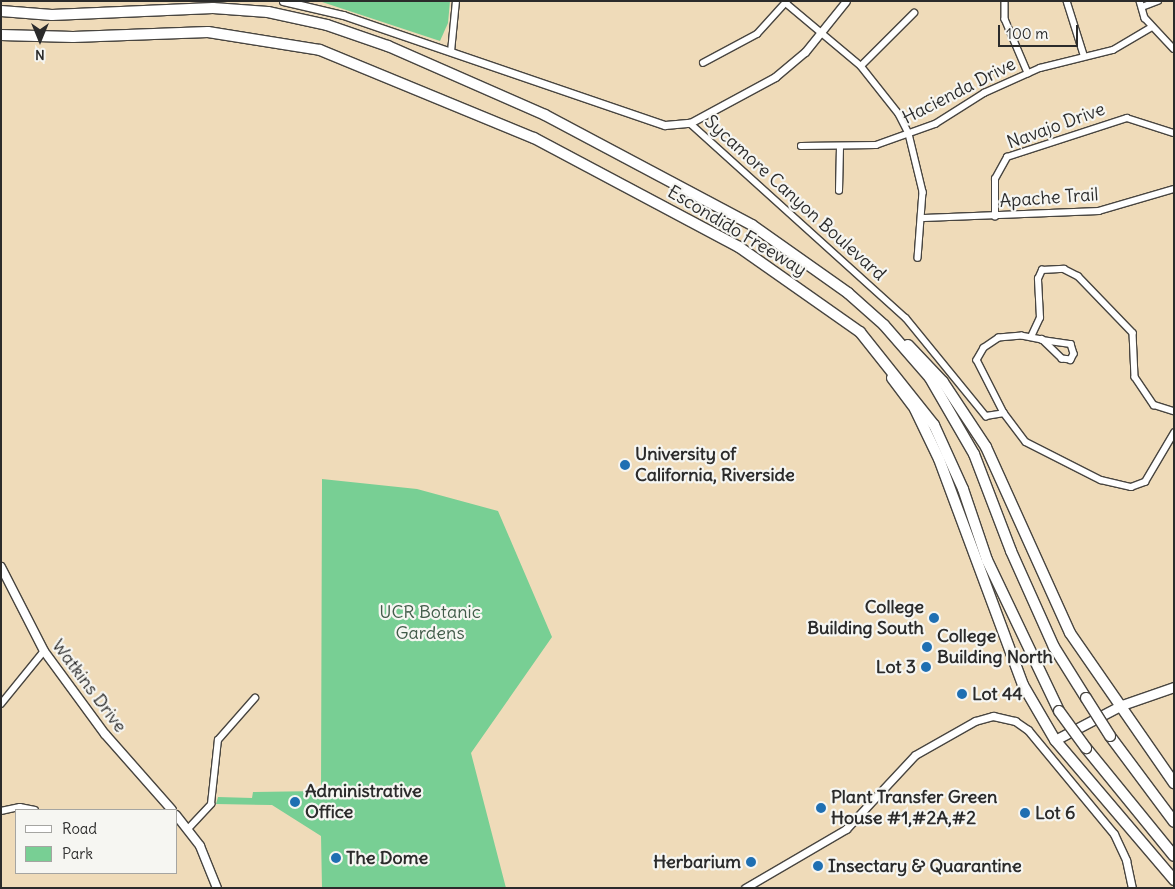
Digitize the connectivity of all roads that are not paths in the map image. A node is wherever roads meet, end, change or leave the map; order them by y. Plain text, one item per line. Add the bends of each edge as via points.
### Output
1 (283, 1) edge
2 (456, 1) edge
3 (846, 1) edge
4 (1005, 1) edge
5 (1068, 1) edge
6 (1158, 1) edge
7 (786, 2) edge
8 (1141, 4) edge
9 (1, 11) edge
10 (914, 13) dead end
11 (1152, 27) junction
12 (822, 30) junction
13 (1, 35) edge
14 (22, 37) junction
15 (1, 39) edge
16 (1174, 49) edge
17 (451, 52) junction
18 (1084, 54) junction
19 (703, 63) dead end
20 (861, 66) junction
21 (1028, 73) junction
22 (690, 123) junction
23 (1174, 133) edge
24 (909, 134) junction
25 (800, 146) dead end
26 (840, 147) junction
27 (1174, 189) edge
28 (839, 191) dead end
29 (995, 217) junction
30 (924, 218) junction
31 (918, 258) dead end
32 (884, 324) junction
33 (860, 332) junction
34 (1031, 336) junction
35 (1042, 340) junction
36 (1174, 411) edge
37 (1004, 413) junction
38 (1174, 433) edge
39 (1, 567) edge
40 (44, 651) junction
41 (1174, 687) edge
42 (255, 698) dead end
43 (1, 704) edge
44 (1122, 705) junction
45 (1055, 740) junction
46 (1174, 783) edge
47 (30, 809) edge
48 (171, 809) edge
49 (1, 812) edge
50 (178, 817) edge
51 (1174, 822) edge
52 (188, 829) junction
53 (1174, 856) edge
54 (1174, 880) edge
55 (217, 888) edge
56 (745, 888) edge
57 (1132, 888) edge

1 - 17 street, Sycamore Canyon Boulevard via 343,15
2 - 17 street
3 - 12 street
4 - 21 street via 1005,19
5 - 18 street
6 - 8 street
7 - 12 street
7 - 19 street via 757,34
8 - 11 street
9 - 32 highway, Escondido Freeway via 52,14 212,8 268,12 327,25 388,46 545,115 752,225 806,260
10 - 20 street
11 - 16 street
11 - 18 street, Hacienda Drive via 1113,50
12 - 20 street
12 - 22 street via 776,77
13 - 14 highway, Escondido Freeway
14 - 15 highway
14 - 33 highway, Escondido Freeway via 208,32 320,50 472,110 629,186 739,247
17 - 22 street, Sycamore Canyon Boulevard via 656,124
18 - 21 street, Hacienda Drive
20 - 24 street via 888,94
21 - 24 street, Hacienda Drive
22 - 37 street, Sycamore Canyon Boulevard via 909,322 982,412 993,418
23 - 29 street, Navajo Drive via 1127,118 1007,158 995,179
24 - 26 street, Hacienda Drive via 876,146
24 - 30 street via 922,186
25 - 26 street, Hacienda Drive
26 - 28 street
27 - 29 street, Apache Trail via 1099,211
29 - 30 street, Apache Trail
30 - 31 street
32 - 44 highway via 922,357 966,414 993,459 1052,599
32 - 51 highway, Escondido Freeway, bridge via 930,378 974,454 1046,629 1086,698
33 - 45 highway via 926,429 1023,686
33 - 53 highway, Escondido Freeway, bridge via 934,424 963,489 987,560 1059,711
34 - 35 street
34 - 36 street via 1040,318 1038,279 1042,270 1064,269 1078,276 1133,333 1135,377 1154,405
34 - 37 street via 999,338 984,348 977,360
35 - 35 street via 1062,359 1071,360 1074,354 1071,344
37 - 38 street via 1026,442 1041,452 1101,480 1132,487 1145,482
39 - 40 main road, Watkins Drive
40 - 43 street
40 - 48 main road, Watkins Drive via 105,734
41 - 44 main road
42 - 52 street via 218,740 211,804
44 - 45 main road
44 - 46 highway
45 - 54 highway
47 - 49 street via 20,807
50 - 52 main road
52 - 55 main road
56 - 57 street via 829,842 870,808 908,761 985,717 1008,718 1028,730 1118,840

